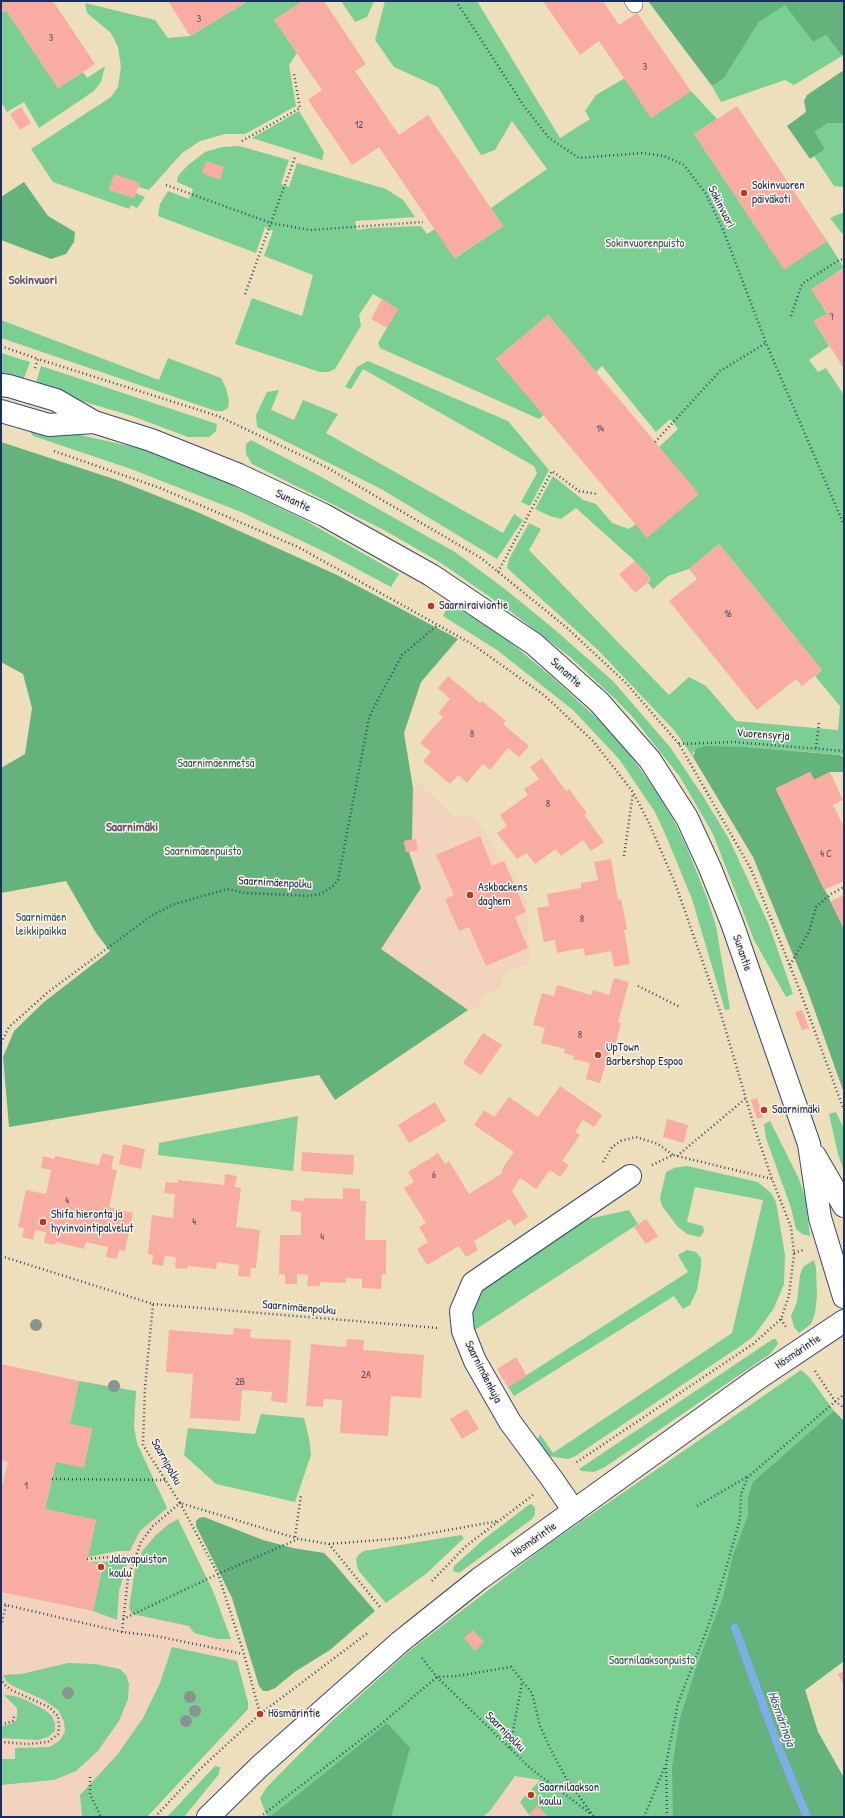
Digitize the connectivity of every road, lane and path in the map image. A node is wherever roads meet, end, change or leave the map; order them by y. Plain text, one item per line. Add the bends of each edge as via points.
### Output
1 (456, 1) edge
2 (294, 74) dead end
3 (242, 141) dead end
4 (295, 157) dead end
5 (166, 185) dead end
6 (423, 222) dead end
7 (271, 223) junction
8 (844, 259) edge
9 (245, 294) dead end
10 (791, 316) dead end
11 (766, 343) junction
12 (1, 346) edge
13 (38, 359) dead end
14 (1, 385) edge
15 (1, 411) edge
16 (94, 422) junction
17 (655, 442) dead end
18 (52, 451) dead end
19 (596, 494) dead end
20 (844, 523) edge
21 (498, 572) dead end
22 (438, 625) junction
23 (818, 723) dead end
24 (680, 744) dead end
25 (816, 749) junction
26 (844, 751) edge
27 (633, 792) junction
28 (624, 856) dead end
29 (844, 887) edge
30 (790, 966) dead end
31 (638, 986) dead end
32 (680, 1007) dead end
33 (1, 1043) edge
34 (746, 1099) junction
35 (809, 1144) junction
36 (675, 1156) junction
37 (601, 1165) dead end
38 (630, 1176) joint
39 (772, 1179) junction
40 (844, 1206) edge
41 (1, 1256) edge
42 (789, 1296) dead end
43 (844, 1296) edge
44 (154, 1304) junction
45 (844, 1321) edge
46 (442, 1329) dead end
47 (844, 1394) edge
48 (748, 1477) junction
49 (52, 1479) dead end
50 (165, 1480) junction
51 (301, 1495) dead end
52 (180, 1503) junction
53 (697, 1506) dead end
54 (574, 1511) junction
55 (498, 1521) dead end
56 (295, 1537) junction
57 (299, 1539) junction
58 (329, 1544) junction
59 (135, 1558) junction
60 (88, 1559) dead end
61 (218, 1574) junction
62 (1, 1602) edge
63 (6, 1605) junction
64 (380, 1607) dead end
65 (122, 1619) junction
66 (1, 1626) edge
67 (122, 1632) junction
68 (244, 1654) junction
69 (418, 1654) dead end
70 (437, 1677) junction
71 (1, 1678) edge
72 (522, 1681) junction
73 (3, 1684) edge
74 (260, 1714) dead end
75 (14, 1716) dead end
76 (1, 1724) edge
77 (1, 1742) edge
78 (510, 1748) junction
79 (666, 1764) junction
80 (90, 1777) dead end
81 (101, 1817) edge
82 (208, 1817) edge
83 (260, 1817) edge
84 (594, 1817) edge
85 (644, 1817) edge
86 (666, 1817) edge

1 - 11 path, Sokinvuori via 524,106 549,138 579,158 642,153 664,156 684,165 706,194 724,232
2 - 3 path via 300,108
4 - 7 path
5 - 7 path
6 - 7 path via 310,230
7 - 9 path
8 - 10 path via 802,284
11 - 17 path via 720,371
11 - 20 path, Sokinvuori
12 - 13 path
14 - 16 street, Sunantie via 56,400
15 - 16 street, Sunantie via 49,425
16 - 35 street, Sunantie via 151,440 239,475 331,519 431,575 534,644 599,702 650,760 687,818 732,923
18 - 22 path via 160,488 298,547
19 - 21 path via 579,491 552,471
22 - 27 path via 472,644 545,696 593,741
22 - 33 path, Saarnimäenpolku via 402,655 371,712 338,880 333,886 321,894 310,896 245,893 228,889 172,905 151,916 48,992 9,1027
23 - 25 path
24 - 25 path, Vuorensyrjä via 734,742
25 - 26 path, Vuorensyrjä
27 - 28 path
27 - 34 path via 676,883 720,1011
29 - 30 path via 816,907 809,932
31 - 32 path
34 - 36 path
34 - 39 path
35 - 40 street, Sunantie
35 - 43 street, Sunantie via 820,1218
36 - 37 path via 658,1144 636,1137 621,1141 612,1147
36 - 38 path
36 - 39 path
38 - 54 street, Saarnimäenkuja via 473,1283 460,1311 463,1331 475,1361 510,1422
39 - 42 path via 791,1227 794,1253
41 - 44 path
44 - 46 path, Saarnimäenpolku
44 - 50 path, Saarnipolku via 143,1445
45 - 54 street, Hösmärintie via 758,1379
47 - 48 path
48 - 53 path
48 - 79 path via 741,1494 740,1519 709,1624 678,1703
49 - 50 path
50 - 52 path, Saarnipolku
51 - 56 path
52 - 56 path, Saarnipolku
52 - 59 path via 153,1526 141,1542
52 - 61 path
54 - 82 street, Hösmärintie via 479,1578 405,1638 259,1767
55 - 58 path, Saarnipolku via 404,1538
56 - 57 path, Saarnipolku
57 - 58 path, Saarnipolku
57 - 61 path
58 - 64 path
59 - 60 path via 121,1556
59 - 65 path via 128,1578
61 - 65 path
61 - 68 path
62 - 63 path
63 - 66 path
63 - 67 path
65 - 67 path
67 - 68 path via 156,1636
68 - 74 path
69 - 70 path, Saarnipolku
70 - 72 path via 510,1667
70 - 78 path, Saarnipolku
70 - 83 path via 380,1725
71 - 73 path
72 - 78 path
72 - 84 path via 532,1693 540,1726 560,1767
73 - 77 path via 49,1707 58,1716 59,1726 58,1734 48,1742
75 - 76 path via 13,1721
78 - 84 path, Saarnipolku via 530,1768
79 - 85 path
79 - 86 path
80 - 81 path via 90,1794

